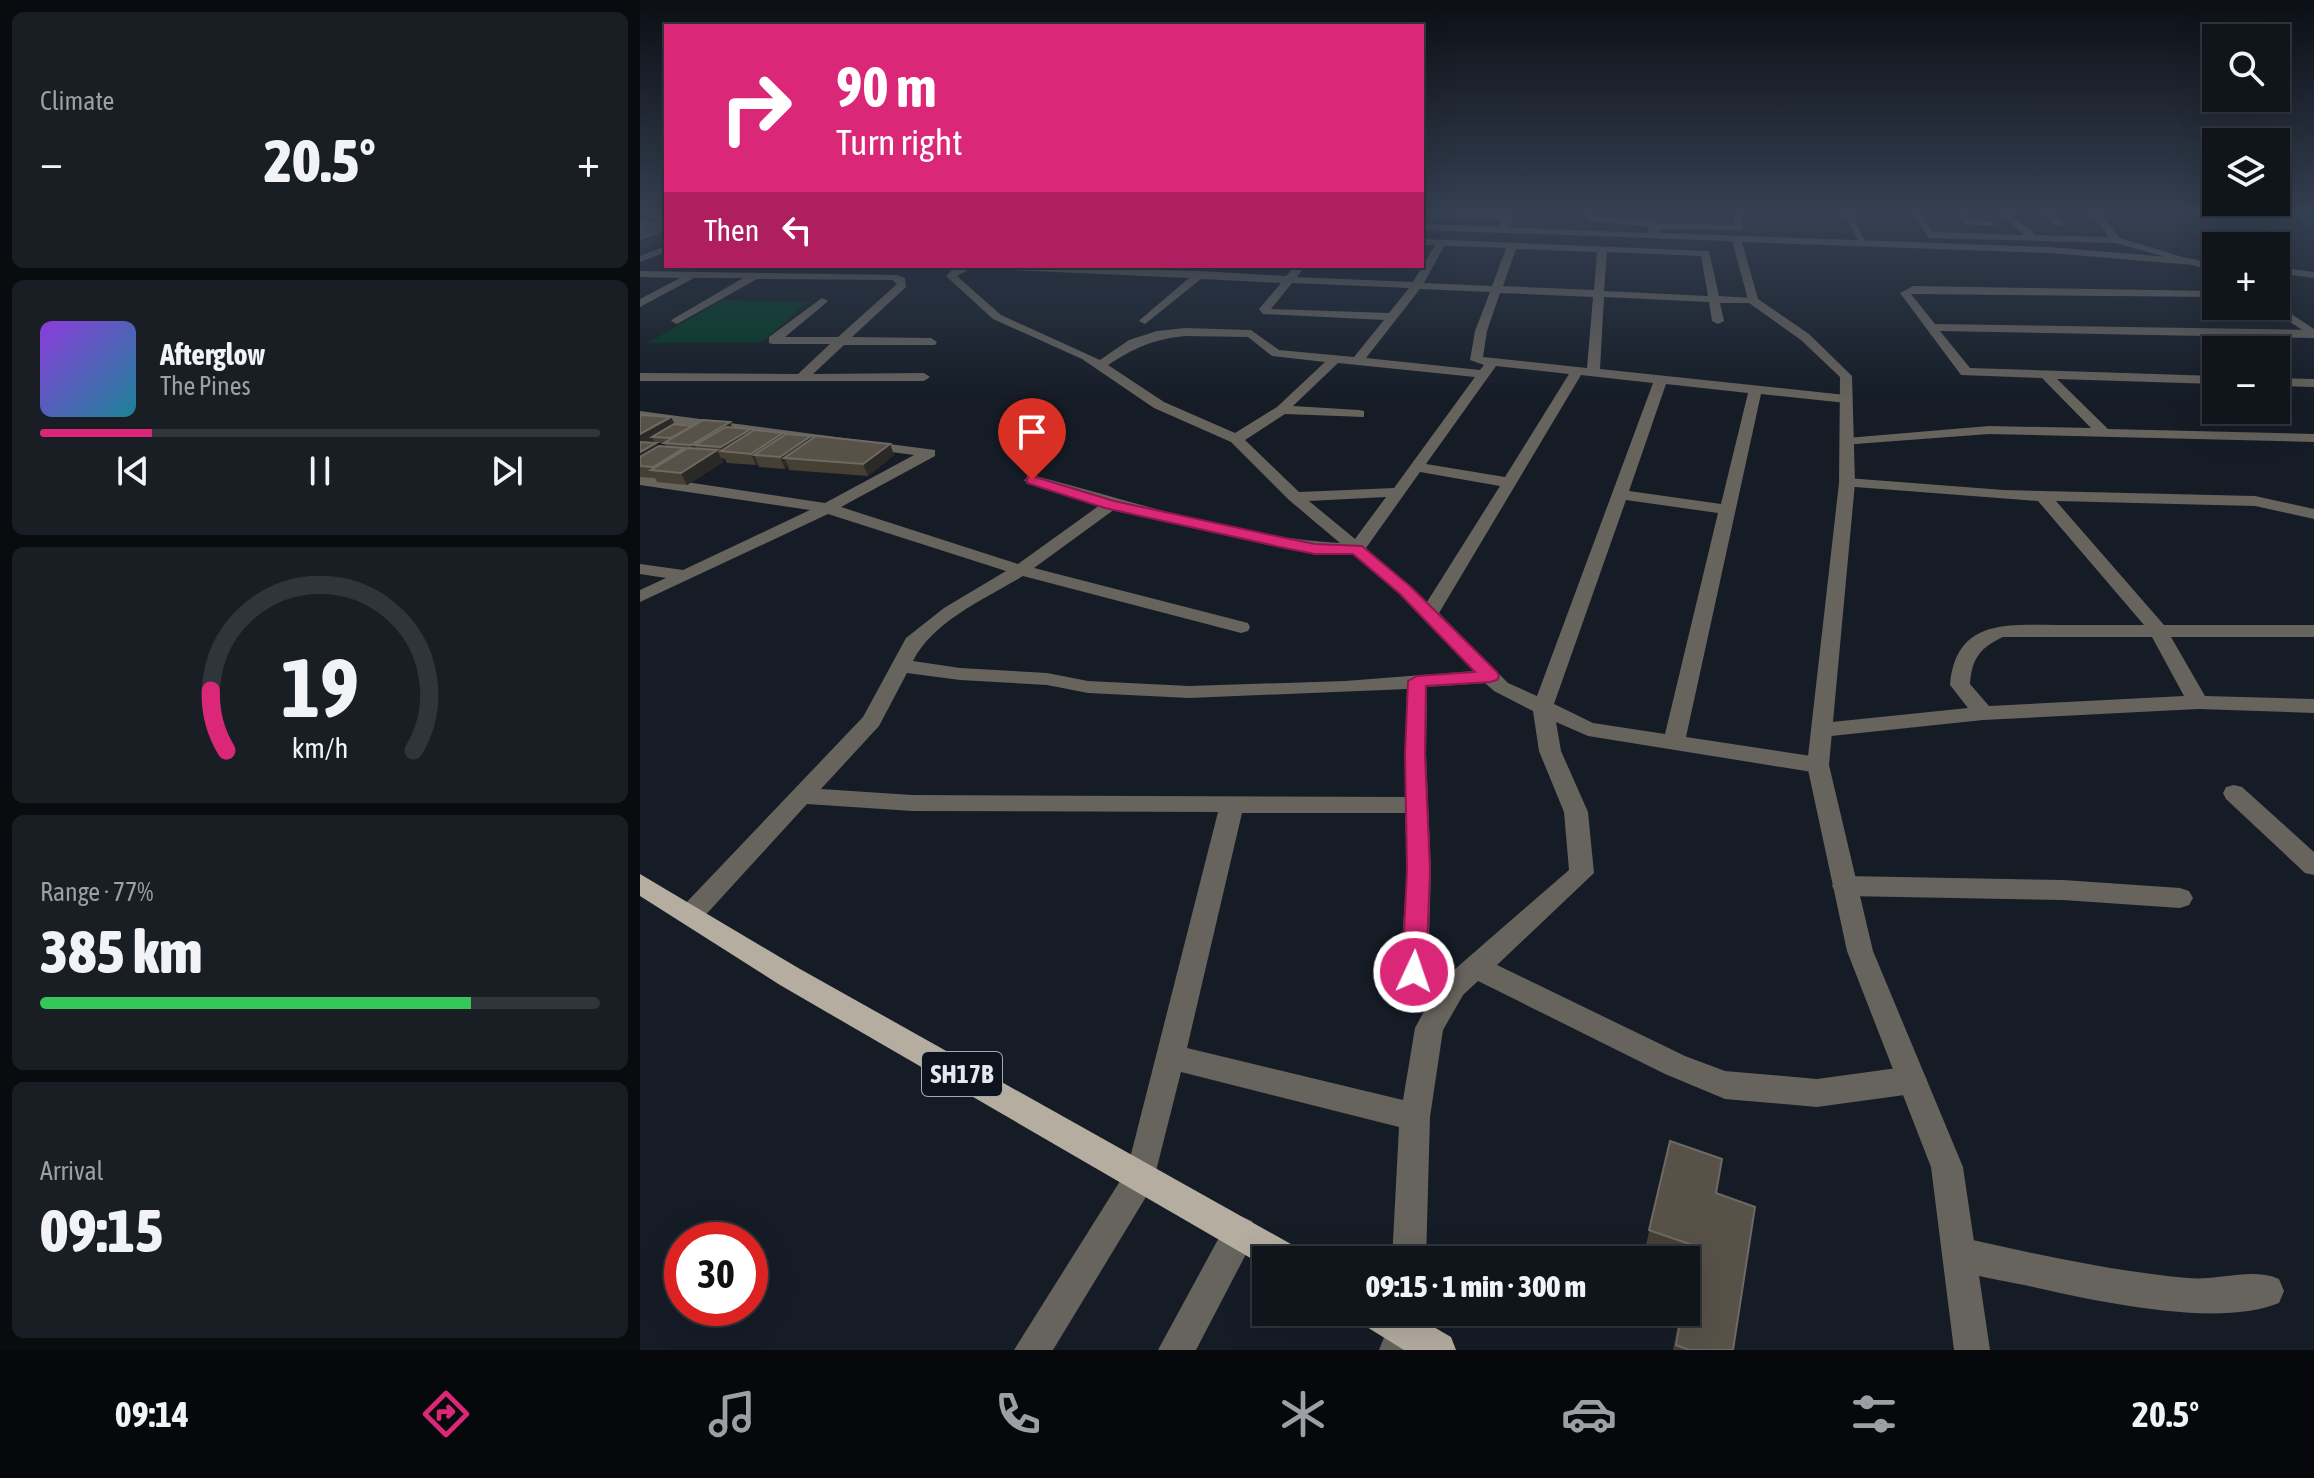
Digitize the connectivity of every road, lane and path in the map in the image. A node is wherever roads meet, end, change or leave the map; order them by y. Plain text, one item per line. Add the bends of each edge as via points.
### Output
1 (692, 275) joint
2 (952, 275) edge
3 (1179, 275) edge
4 (1293, 275) edge
5 (1423, 275) edge
6 (1501, 275) edge
7 (1600, 275) edge
8 (1709, 275) edge
9 (1746, 275) edge
10 (753, 277) junction
11 (1197, 277) junction
12 (1289, 281) junction
13 (1417, 285) junction
14 (1495, 289) junction
15 (1599, 294) junction
16 (2202, 294) edge
17 (1713, 299) junction
18 (822, 301) dead end
19 (1753, 301) junction
20 (640, 304) edge
21 (1394, 317) junction
22 (2290, 318) edge
23 (677, 321) dead end
24 (1145, 321) dead end
25 (1718, 321) dead end
26 (1929, 327) junction
27 (2314, 334) edge
28 (843, 340) junction
29 (931, 342) dead end
30 (1336, 358) junction
31 (1359, 359) junction
32 (1100, 365) junction
33 (1488, 368) junction
34 (1586, 371) junction
35 (2045, 374) junction
36 (640, 377) edge
37 (924, 377) dead end
38 (801, 378) junction
39 (1661, 379) junction
40 (2202, 380) edge
41 (2290, 382) edge
42 (2314, 383) edge
43 (1755, 389) junction
44 (1846, 399) junction
45 (1282, 410) junction
46 (1359, 414) dead end
47 (640, 415) edge
48 (2104, 433) junction
49 (2314, 438) edge
50 (1236, 439) junction
51 (1847, 442) junction
52 (1416, 467) junction
53 (640, 480) edge
54 (1032, 480) dead end
55 (1510, 483) junction
56 (1847, 483) junction
57 (1398, 492) junction
58 (1620, 494) junction
59 (2043, 496) junction
60 (1295, 497) junction
61 (1110, 505) junction
62 (827, 508) junction
63 (1728, 510) junction
64 (2314, 514) edge
65 (1357, 549) junction
66 (640, 569) edge
67 (1020, 570) junction
68 (683, 575) junction
69 (640, 597) edge
70 (1429, 614) junction
71 (1241, 627) dead end
72 (2158, 630) junction
73 (2314, 631) edge
74 (902, 666) junction
75 (1490, 676) junction
76 (1417, 681) junction
77 (2198, 702) junction
78 (2314, 706) edge
79 (1543, 707) junction
80 (1983, 713) junction
81 (1822, 730) junction
82 (1674, 743) junction
83 (1818, 765) junction
84 (2234, 793) dead end
85 (804, 796) junction
86 (1232, 804) junction
87 (1416, 805) junction
88 (2314, 866) edge
89 (640, 884) edge
90 (1845, 886) junction
91 (2180, 898) dead end
92 (692, 913) junction
93 (1478, 968) junction
94 (1453, 987) junction
95 (1172, 1057) junction
96 (1912, 1080) junction
97 (1415, 1117) junction
98 (1141, 1176) junction
99 (1240, 1233) junction
100 (1262, 1246) edge
101 (1410, 1246) edge
102 (1959, 1254) junction
103 (2267, 1291) dead end
104 (1403, 1331) edge
105 (1032, 1350) edge
106 (1176, 1350) edge
107 (1438, 1350) edge
108 (1972, 1350) edge

1 - 10 street
1 - 20 street
2 - 32 street via 997,317
3 - 11 street
4 - 12 street
5 - 13 street
6 - 14 street
7 - 15 street
8 - 17 street
9 - 19 street
10 - 23 street
10 - 28 street via 901,280 902,285
11 - 12 street
11 - 24 street
12 - 13 street
12 - 21 street via 1267,312
13 - 14 street
13 - 21 street
14 - 15 street
14 - 33 street via 1474,354
15 - 17 street
15 - 34 street
16 - 26 street via 1907,290
17 - 19 street
17 - 25 street
18 - 28 street via 773,340
19 - 44 street via 1805,337 1846,376
21 - 31 street
22 - 27 street
26 - 27 street
26 - 35 street via 1966,372
28 - 29 street
28 - 38 street
30 - 31 street
30 - 32 street via 1276,353 1251,334 1213,331 1157,335 1133,343
30 - 45 street
31 - 33 street
32 - 50 street via 1159,405
33 - 34 street
33 - 52 street
34 - 39 street
34 - 55 street
35 - 40 street
35 - 48 street
36 - 38 street
37 - 38 street
39 - 43 street
39 - 58 street
41 - 42 street
43 - 44 street
43 - 63 street
44 - 51 street
45 - 46 street
45 - 50 street
47 - 62 street via 930,453
48 - 49 street
48 - 51 street via 1989,430
50 - 60 street
51 - 56 street
52 - 55 street
52 - 57 street
53 - 62 street
54 - 61 street
55 - 70 street
56 - 59 street
56 - 81 street
57 - 60 street
57 - 65 street
58 - 63 street
58 - 79 street
59 - 64 street via 2255,501
59 - 72 street
60 - 65 street
61 - 65 street via 1315,549
61 - 67 street
62 - 67 street
62 - 68 street
63 - 82 street
65 - 70 street
66 - 68 street
67 - 71 street
67 - 74 street via 913,642
68 - 69 street
70 - 75 street
72 - 73 street
72 - 77 street
72 - 80 street via 2000,631 1970,645 1960,685
74 - 76 street via 1088,687 1189,692
74 - 85 street via 872,721
75 - 76 street
75 - 79 street
76 - 87 street
77 - 78 street
77 - 80 street
79 - 82 street via 1588,729
79 - 93 street via 1550,751 1576,812 1582,873
80 - 81 street
81 - 83 street
82 - 83 street
83 - 90 street
84 - 88 street
85 - 86 street via 912,803
85 - 92 street
86 - 87 street
86 - 95 street
87 - 94 street via 1414,972 1427,989
89 - 92 main road, SH17B
90 - 91 street
90 - 96 street via 1860,951
92 - 98 main road, SH17B via 790,977
93 - 94 street
93 - 96 street via 1725,1085 1817,1093
94 - 97 street via 1429,1028
95 - 97 street
95 - 98 street
96 - 102 street via 1947,1167
97 - 101 street
98 - 99 main road, SH17B
98 - 105 street
99 - 100 main road, SH17B
99 - 106 street
102 - 103 street via 2100,1285 2193,1296
102 - 108 street
104 - 107 main road

